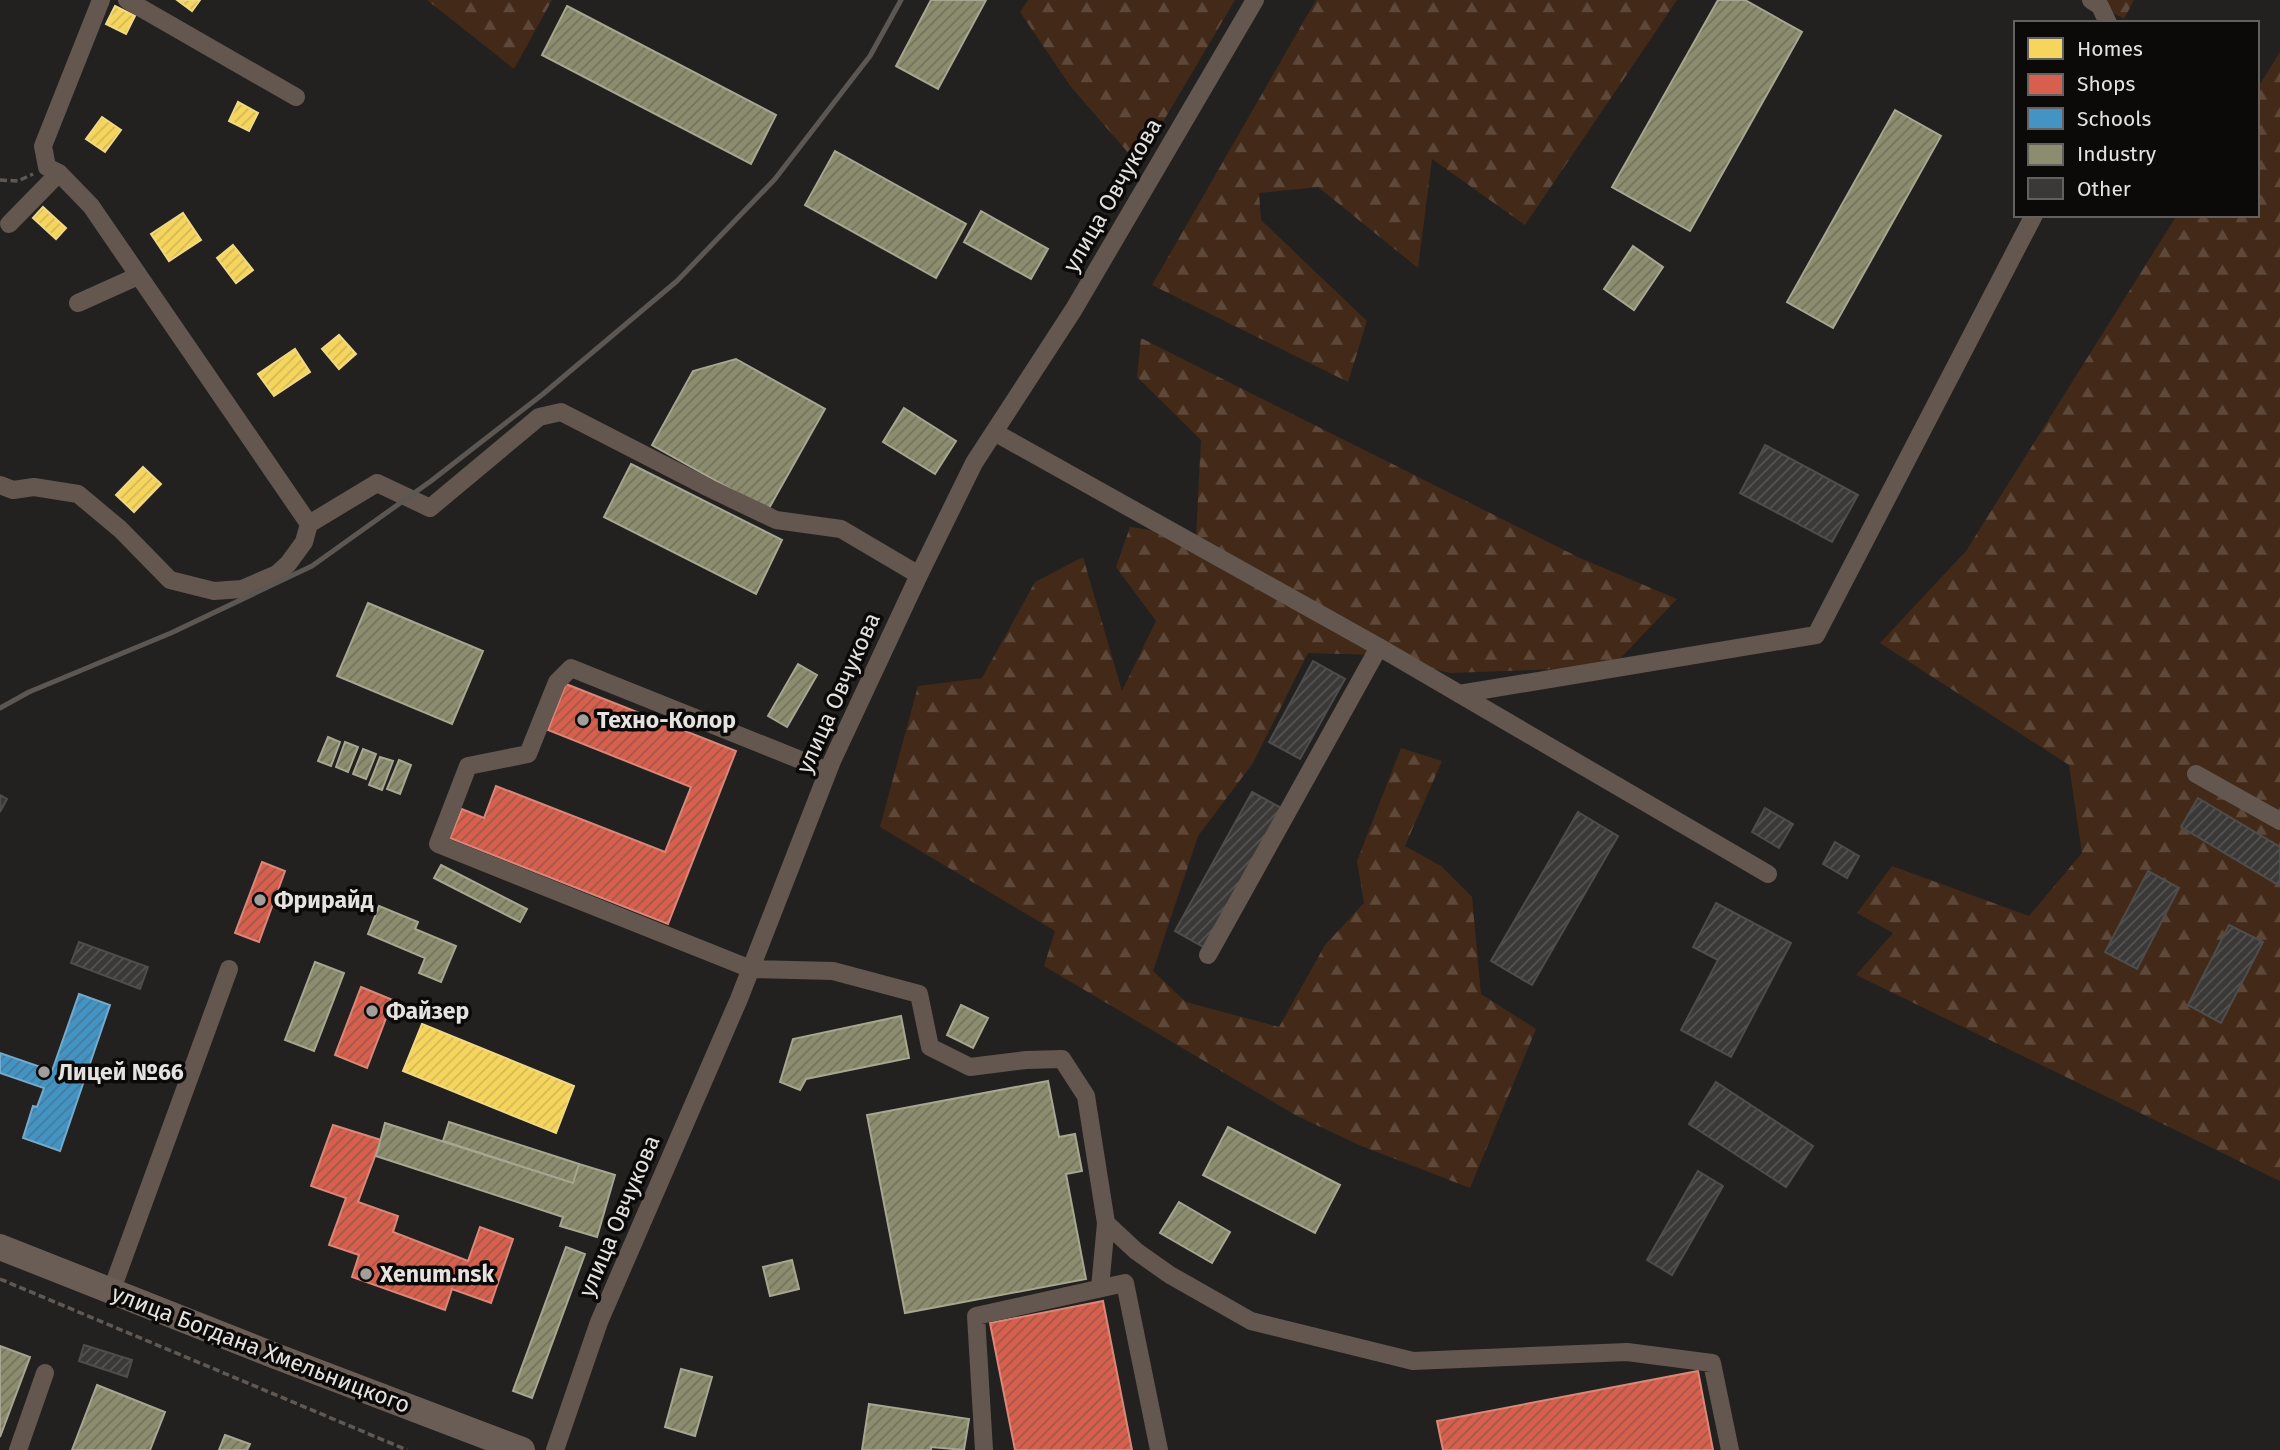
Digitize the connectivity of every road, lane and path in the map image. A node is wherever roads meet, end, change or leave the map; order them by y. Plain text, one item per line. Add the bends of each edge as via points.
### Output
1 (101, 0) edge
2 (127, 0) edge
3 (1255, 0) edge
4 (2091, 0) edge
5 (2107, 21) edge
6 (296, 97) dead end
7 (53, 170) junction
8 (0, 180) edge
9 (2033, 217) edge
10 (9, 224) dead end
11 (138, 276) junction
12 (78, 303) dead end
13 (994, 432) junction
14 (0, 485) edge
15 (309, 524) junction
16 (919, 575) junction
17 (1379, 647) junction
18 (1459, 694) junction
19 (828, 771) junction
20 (2196, 774) dead end
21 (2280, 821) edge
22 (1768, 874) dead end
23 (1208, 956) dead end
24 (229, 969) dead end
25 (751, 970) junction
26 (1106, 1223) junction
27 (0, 1247) edge
28 (0, 1279) edge
29 (1100, 1288) junction
30 (111, 1292) junction
31 (45, 1373) dead end
32 (18, 1450) edge
33 (407, 1450) edge
34 (522, 1450) edge
35 (555, 1450) edge
36 (984, 1450) edge
37 (1159, 1450) edge
38 (1730, 1450) edge

1 - 7 street via 43,146
2 - 6 street
3 - 13 street, улица Овчукова via 1074,309
4 - 5 street via 2100,6
7 - 8 path via 18,181
7 - 10 street
7 - 11 street via 91,206
9 - 18 street via 1816,635
11 - 12 street
11 - 15 street
13 - 16 street, улица Овчукова
13 - 17 street
14 - 15 street via 13,491 34,487 78,494 170,580 214,591 242,589 276,574 304,542
15 - 16 street via 377,483 430,508 538,416 561,412 776,520 841,529
16 - 19 street, улица Овчукова
17 - 18 street
17 - 23 street
18 - 22 street
19 - 25 street, улица Овчукова
19 - 25 street via 571,668 557,682 528,754 468,766 438,844
20 - 21 street
24 - 30 street
25 - 26 street via 833,971 919,994 930,1047 970,1067 1062,1059 1086,1096
25 - 35 street, улица Овчукова via 599,1322
26 - 29 street
26 - 38 street via 1170,1275 1251,1321 1413,1361 1627,1352 1712,1363
27 - 30 highway, улица Богдана Хмельницкого
28 - 33 path
29 - 36 street via 976,1317
29 - 37 street via 1125,1283
30 - 34 highway, улица Богдана Хмельницкого
31 - 32 street

